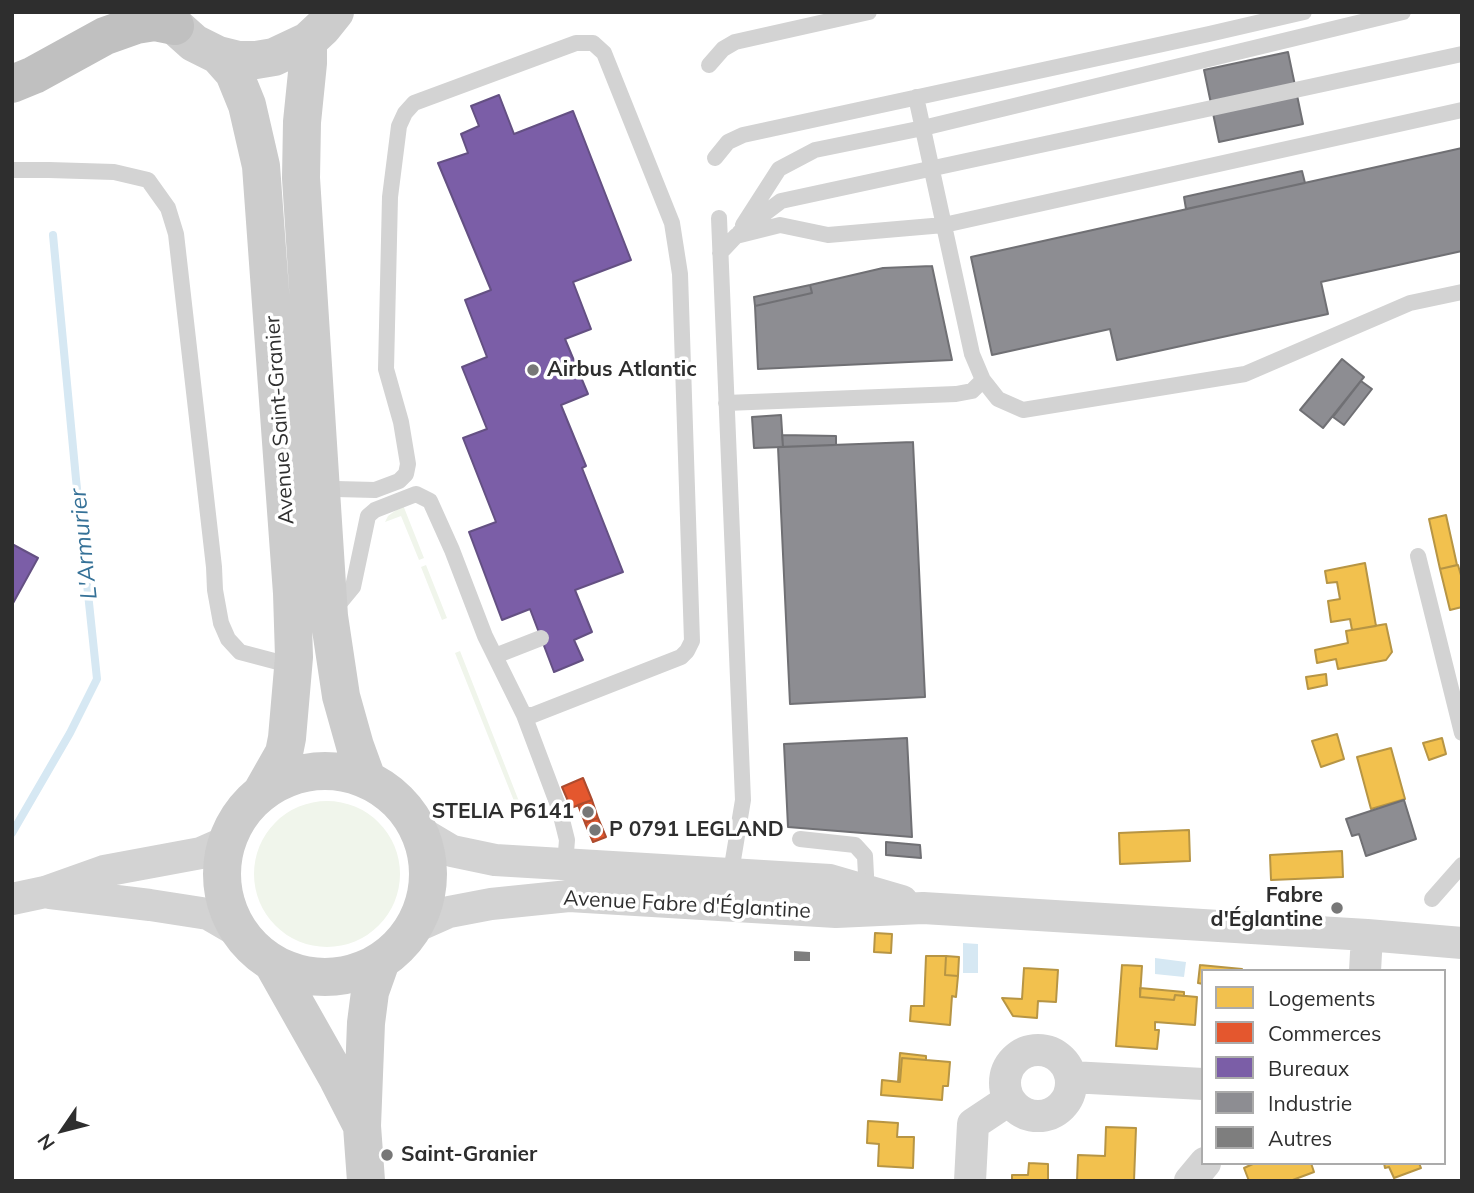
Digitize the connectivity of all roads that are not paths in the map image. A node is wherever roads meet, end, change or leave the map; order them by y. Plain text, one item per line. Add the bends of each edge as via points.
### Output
1 (335, 12) edge
2 (869, 12) edge
3 (1304, 12) edge
4 (1403, 12) edge
5 (171, 19) edge
6 (308, 41) junction
7 (1462, 54) edge
8 (218, 55) junction
9 (709, 65) dead end
10 (12, 84) edge
11 (916, 97) junction
12 (1462, 110) edge
13 (922, 128) junction
14 (715, 158) dead end
15 (932, 169) junction
16 (12, 170) edge
17 (719, 218) dead end
18 (944, 225) junction
19 (736, 236) junction
20 (720, 253) junction
21 (1462, 292) edge
22 (983, 380) junction
23 (726, 404) junction
24 (320, 486) junction
25 (1418, 556) dead end
26 (328, 616) junction
27 (541, 638) dead end
28 (495, 656) junction
29 (293, 666) junction
30 (524, 715) junction
31 (1462, 733) edge
32 (367, 779) junction
33 (263, 790) junction
34 (419, 832) junction
35 (800, 839) dead end
36 (226, 842) junction
37 (565, 864) junction
38 (1462, 865) edge
39 (732, 874) junction
40 (863, 889) junction
41 (45, 892) junction
42 (12, 899) edge
43 (1432, 899) dead end
44 (711, 905) junction
45 (923, 908) junction
46 (413, 928) junction
47 (239, 932) junction
48 (1367, 935) junction
49 (1462, 943) edge
50 (381, 961) junction
51 (273, 964) junction
52 (1366, 969) edge
53 (1071, 1077) junction
54 (1201, 1084) edge
55 (1009, 1100) junction
56 (362, 1126) junction
57 (1203, 1165) edge
58 (366, 1181) edge
59 (970, 1181) edge
60 (1190, 1181) edge

1 - 6 street
2 - 9 lane via 735,42
3 - 11 lane
4 - 13 lane
5 - 8 street via 194,43
5 - 10 highway via 105,36
6 - 8 street via 256,60
6 - 24 street, Avenue Saint-Granier via 301,178
7 - 15 lane
8 - 29 street, Avenue Saint-Granier via 233,73 247,105 261,166 292,593
11 - 13 lane
11 - 14 lane via 743,135 728,142
12 - 18 lane
13 - 15 lane
13 - 19 lane via 814,150 779,169
15 - 18 lane
15 - 19 lane via 780,201
16 - 29 lane via 114,172 148,180 168,208 176,234 221,623 240,652
17 - 20 lane
18 - 19 lane via 828,235 780,225
18 - 22 lane via 972,354
19 - 20 lane
20 - 23 lane
21 - 22 lane via 1410,303 1245,374 1023,410 998,399
22 - 23 lane via 972,391 956,394
23 - 39 lane via 743,800
24 - 26 street, Avenue Saint-Granier
24 - 30 lane via 375,490 406,474 401,422 386,369 390,197 399,126 405,113 414,103 576,43 593,43 604,53 672,223 680,274 692,641 681,657
25 - 31 lane
26 - 28 lane via 354,587 368,516 416,494 430,501
26 - 32 street, Avenue Saint-Granier via 341,696
27 - 28 lane
28 - 30 lane
29 - 33 street, Avenue Saint-Granier via 288,738
30 - 37 lane via 559,808 567,840
32 - 33 street via 341,771 314,771 287,776
32 - 34 street via 398,801
33 - 36 street via 240,813
34 - 37 street, Avenue Fabre d'Églantine via 452,851 495,860
34 - 46 street via 427,856 428,881
35 - 40 lane via 855,845 865,856
36 - 41 street via 201,853 104,871
36 - 47 street via 222,888
37 - 39 street, Avenue Fabre d'Églantine
38 - 43 lane
39 - 40 street, Avenue Fabre d'Églantine via 830,880
39 - 44 lane via 727,891
40 - 45 street, Avenue Fabre d'Églantine
41 - 42 street
41 - 47 street via 208,914
44 - 45 street, Avenue Fabre d'Églantine via 836,912
44 - 46 street, Avenue Fabre d'Églantine via 569,896 449,912
45 - 48 street, Avenue Fabre d'Églantine
46 - 50 street
47 - 51 street
48 - 49 street, Avenue Fabre d'Églantine
48 - 52 street
50 - 51 street via 338,977 316,977
50 - 56 street via 366,1023
51 - 56 street
53 - 54 street
53 - 55 street via 1067,1099 1050,1114 1026,1114
53 - 55 street via 1059,1057 1049,1051 1026,1051 1008,1066 1005,1089
55 - 59 street via 973,1124
56 - 58 street
57 - 60 street

